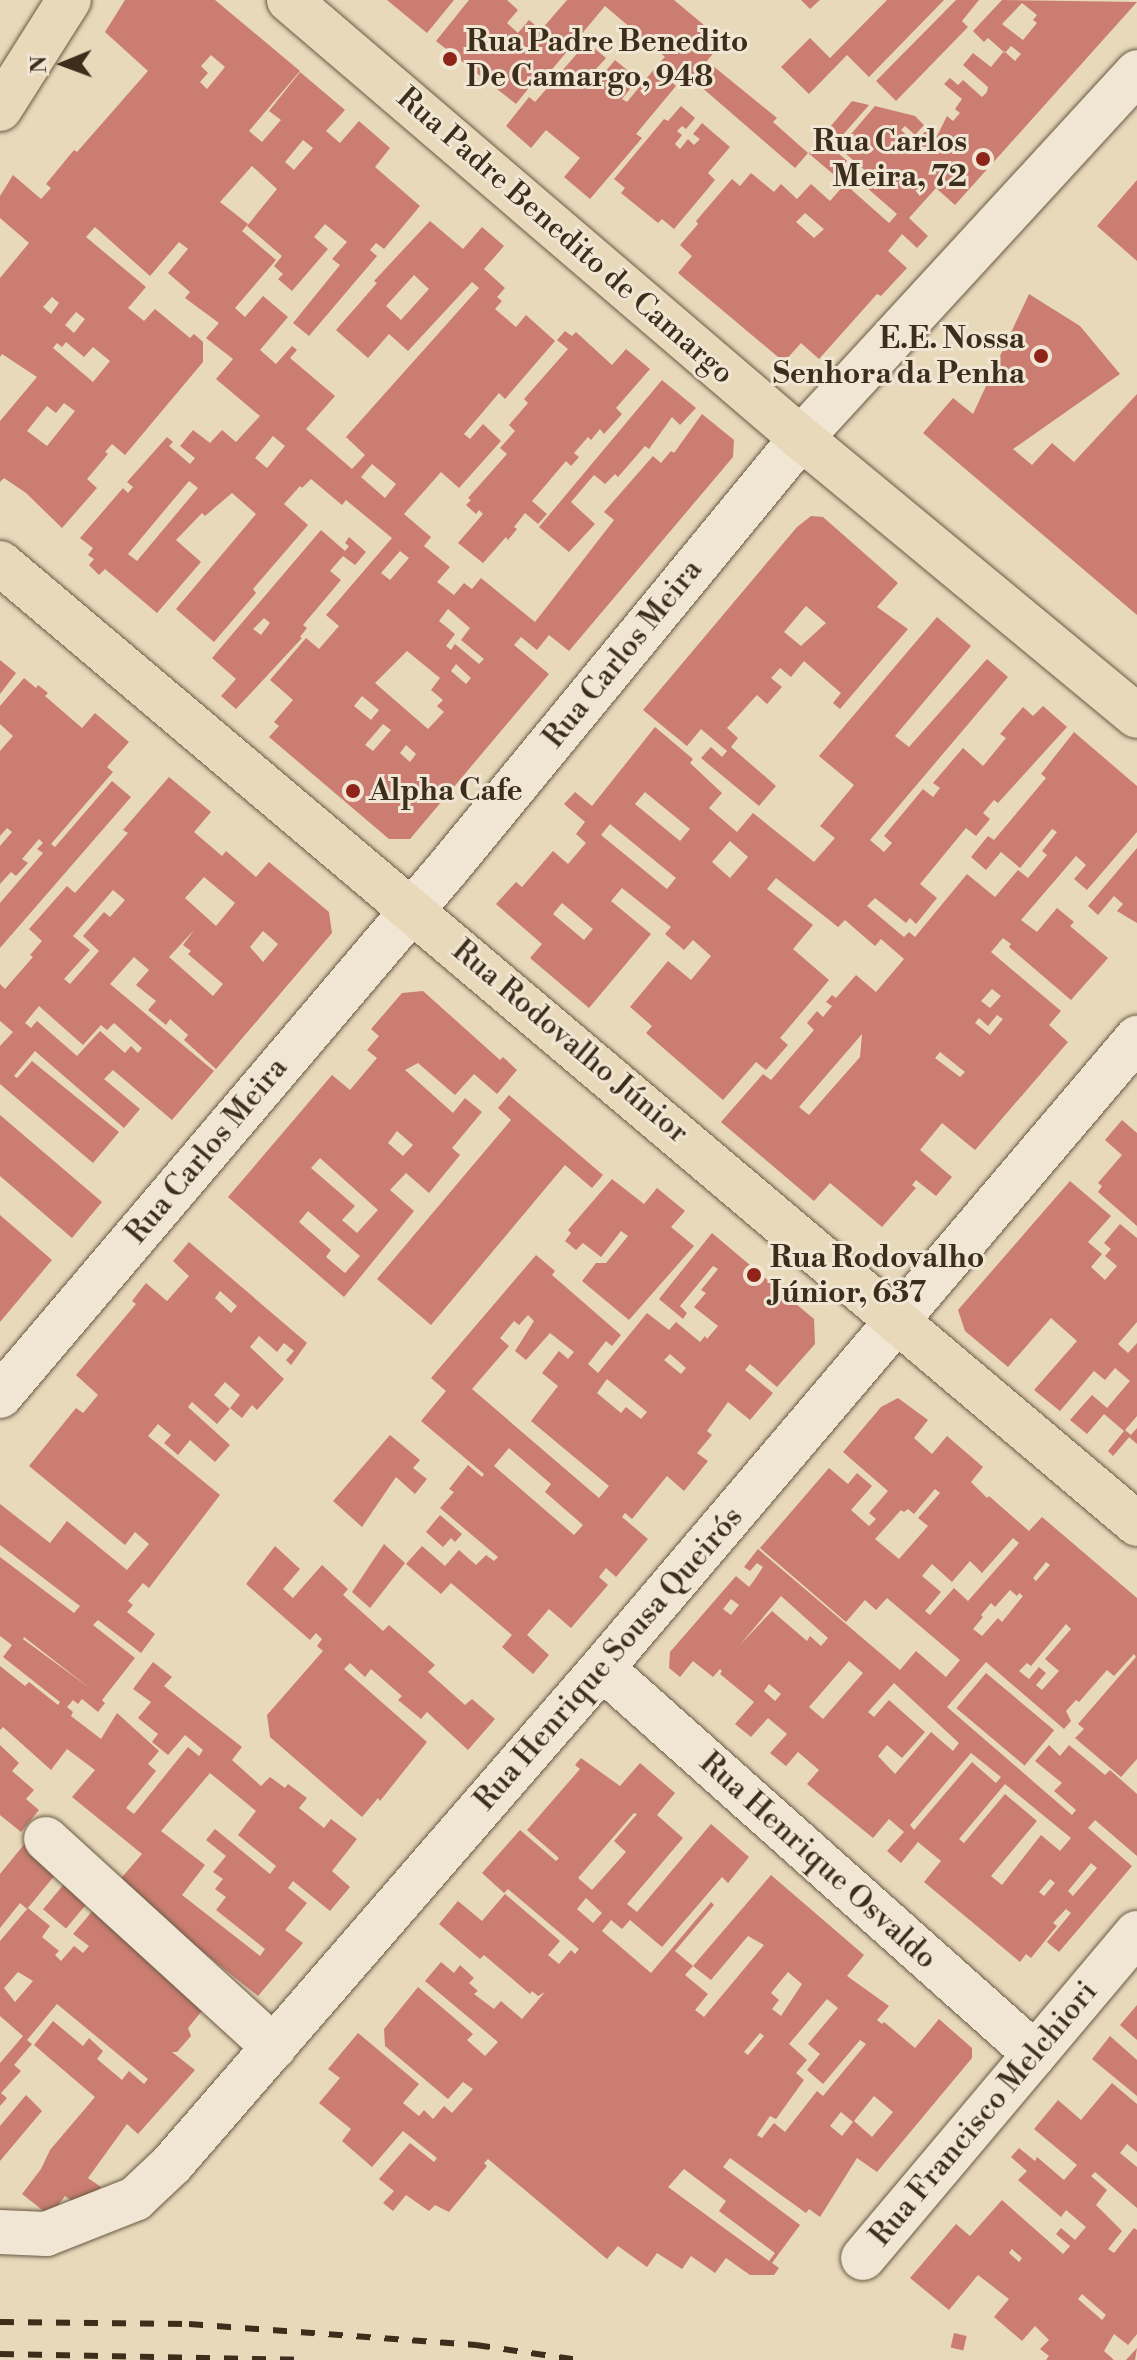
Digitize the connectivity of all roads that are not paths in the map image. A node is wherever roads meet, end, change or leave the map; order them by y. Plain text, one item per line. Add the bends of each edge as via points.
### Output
1 (69, 0) edge
2 (289, 0) edge
3 (46, 21) edge
4 (1137, 72) edge
5 (0, 109) edge
6 (801, 438) junction
7 (0, 563) edge
8 (1137, 716) edge
9 (412, 909) junction
10 (1137, 1038) edge
11 (900, 1320) junction
12 (0, 1396) edge
13 (1137, 1524) edge
14 (602, 1668) junction
15 (46, 1839) dead end
16 (1137, 1933) edge
17 (274, 2047) junction
18 (1035, 2054) junction
19 (0, 2232) edge
20 (863, 2258) dead end

1 - 3 main road
2 - 6 main road, Rua Padre Benedito de Camargo
3 - 5 main road
4 - 6 street, Rua Carlos Meira
6 - 8 main road, Rua Padre Benedito de Camargo
6 - 9 street, Rua Carlos Meira
7 - 9 main road, Rua Rodovalho Júnior
9 - 11 main road, Rua Rodovalho Júnior
9 - 12 street, Rua Carlos Meira
10 - 11 street, Rua Henrique Sousa Queirós
11 - 13 main road, Rua Rodovalho Júnior
11 - 14 street, Rua Henrique Sousa Queirós
14 - 17 street, Rua Henrique Sousa Queirós
14 - 18 street, Rua Henrique Osvaldo
15 - 17 street
16 - 18 street, Rua Francisco Melchiori
17 - 19 street, Rua Henrique Sousa Queirós via 135,2199 46,2234
18 - 20 street, Rua Francisco Melchiori

